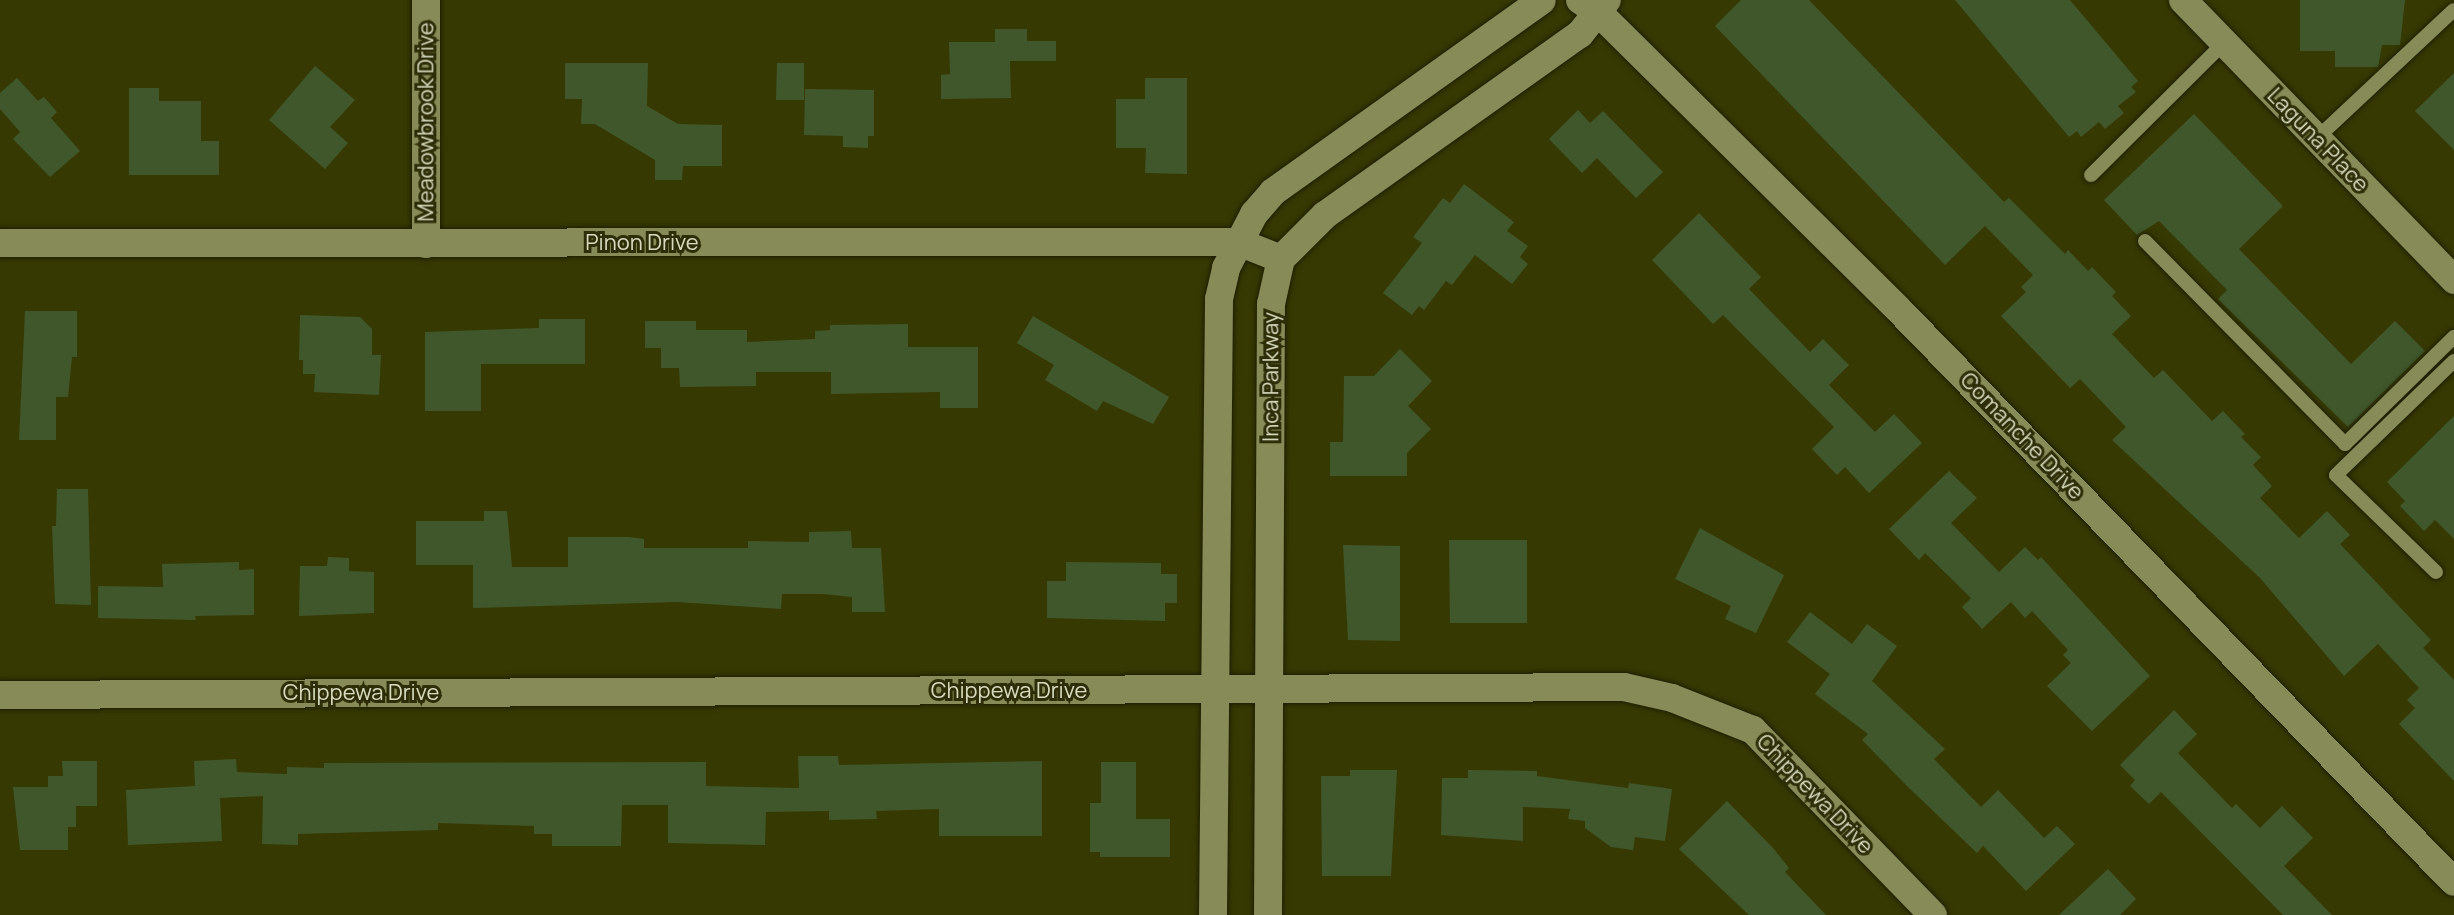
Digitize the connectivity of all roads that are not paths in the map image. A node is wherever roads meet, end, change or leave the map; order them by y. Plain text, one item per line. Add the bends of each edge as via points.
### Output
1 (426, 0) edge
2 (1542, 0) edge
3 (2183, 0) edge
4 (1596, 5) edge
5 (2454, 10) edge
6 (2224, 43) junction
7 (2317, 138) junction
8 (2091, 175) dead end
9 (2145, 241) dead end
10 (1238, 242) junction
11 (0, 243) edge
12 (426, 244) junction
13 (1281, 259) junction
14 (2454, 280) edge
15 (2454, 337) edge
16 (2454, 361) edge
17 (2436, 572) dead end
18 (1216, 691) junction
19 (1269, 691) junction
20 (0, 695) edge
21 (2454, 882) edge
22 (1213, 915) edge
23 (1268, 915) edge
24 (1933, 915) edge

1 - 12 street, Meadowbrook Drive
2 - 10 street via 1273,192
3 - 6 street, Laguna Place
4 - 13 street via 1580,34 1325,215
4 - 21 street, Comanche Drive
5 - 7 lane
6 - 7 street, Laguna Place
6 - 8 lane
7 - 14 street, Laguna Place
9 - 15 lane via 2345,444
10 - 12 street, Pinon Drive
10 - 13 street, Pinon Drive
10 - 18 street via 1219,299
11 - 12 street, Pinon Drive
13 - 19 street, Inca Parkway via 1271,304
16 - 17 lane via 2336,475
18 - 19 street, Chippewa Drive
18 - 20 street, Chippewa Drive
18 - 22 street
19 - 23 street, Inca Parkway
19 - 24 street, Chippewa Drive via 1580,686 1624,687 1672,698 1753,730

